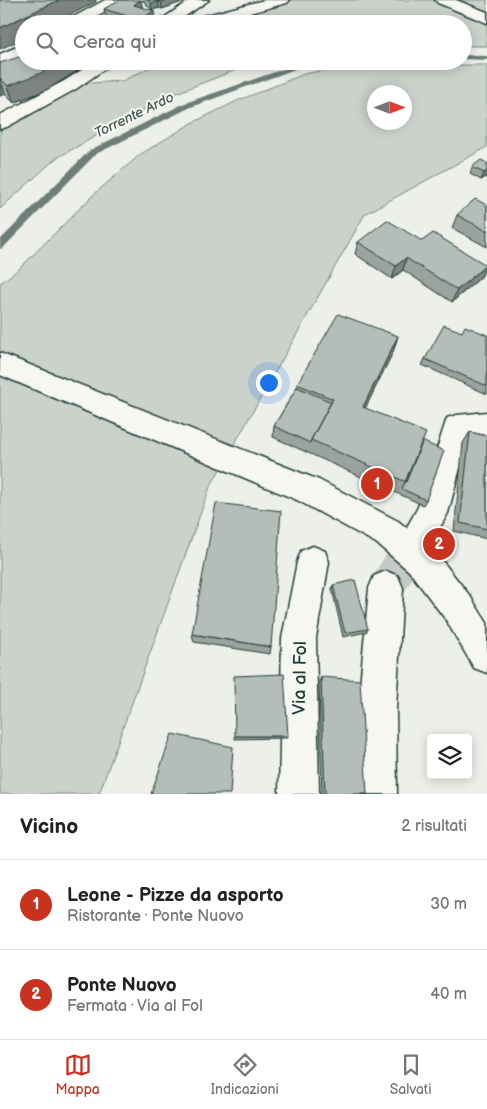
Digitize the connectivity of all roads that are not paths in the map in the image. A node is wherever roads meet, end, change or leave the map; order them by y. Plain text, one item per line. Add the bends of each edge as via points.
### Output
1 (117, 0) edge
2 (201, 0) edge
3 (282, 0) edge
4 (443, 0) edge
5 (89, 15) edge
6 (177, 15) edge
7 (224, 15) edge
8 (487, 18) edge
9 (15, 54) edge
10 (0, 61) edge
11 (94, 70) edge
12 (0, 124) edge
13 (0, 364) edge
14 (487, 424) edge
15 (423, 527) tunnel mouth
16 (313, 562) dead end
17 (386, 588) tunnel mouth
18 (487, 656) edge
19 (299, 794) edge
20 (377, 794) edge

1 - 5 street
2 - 6 street
3 - 7 street
4 - 8 street
9 - 10 street
11 - 12 street
13 - 18 street via 308,490 387,532 421,560 458,608
14 - 15 street via 457,426 432,513
16 - 19 street, Via al Fol via 299,638
17 - 20 street via 377,708

